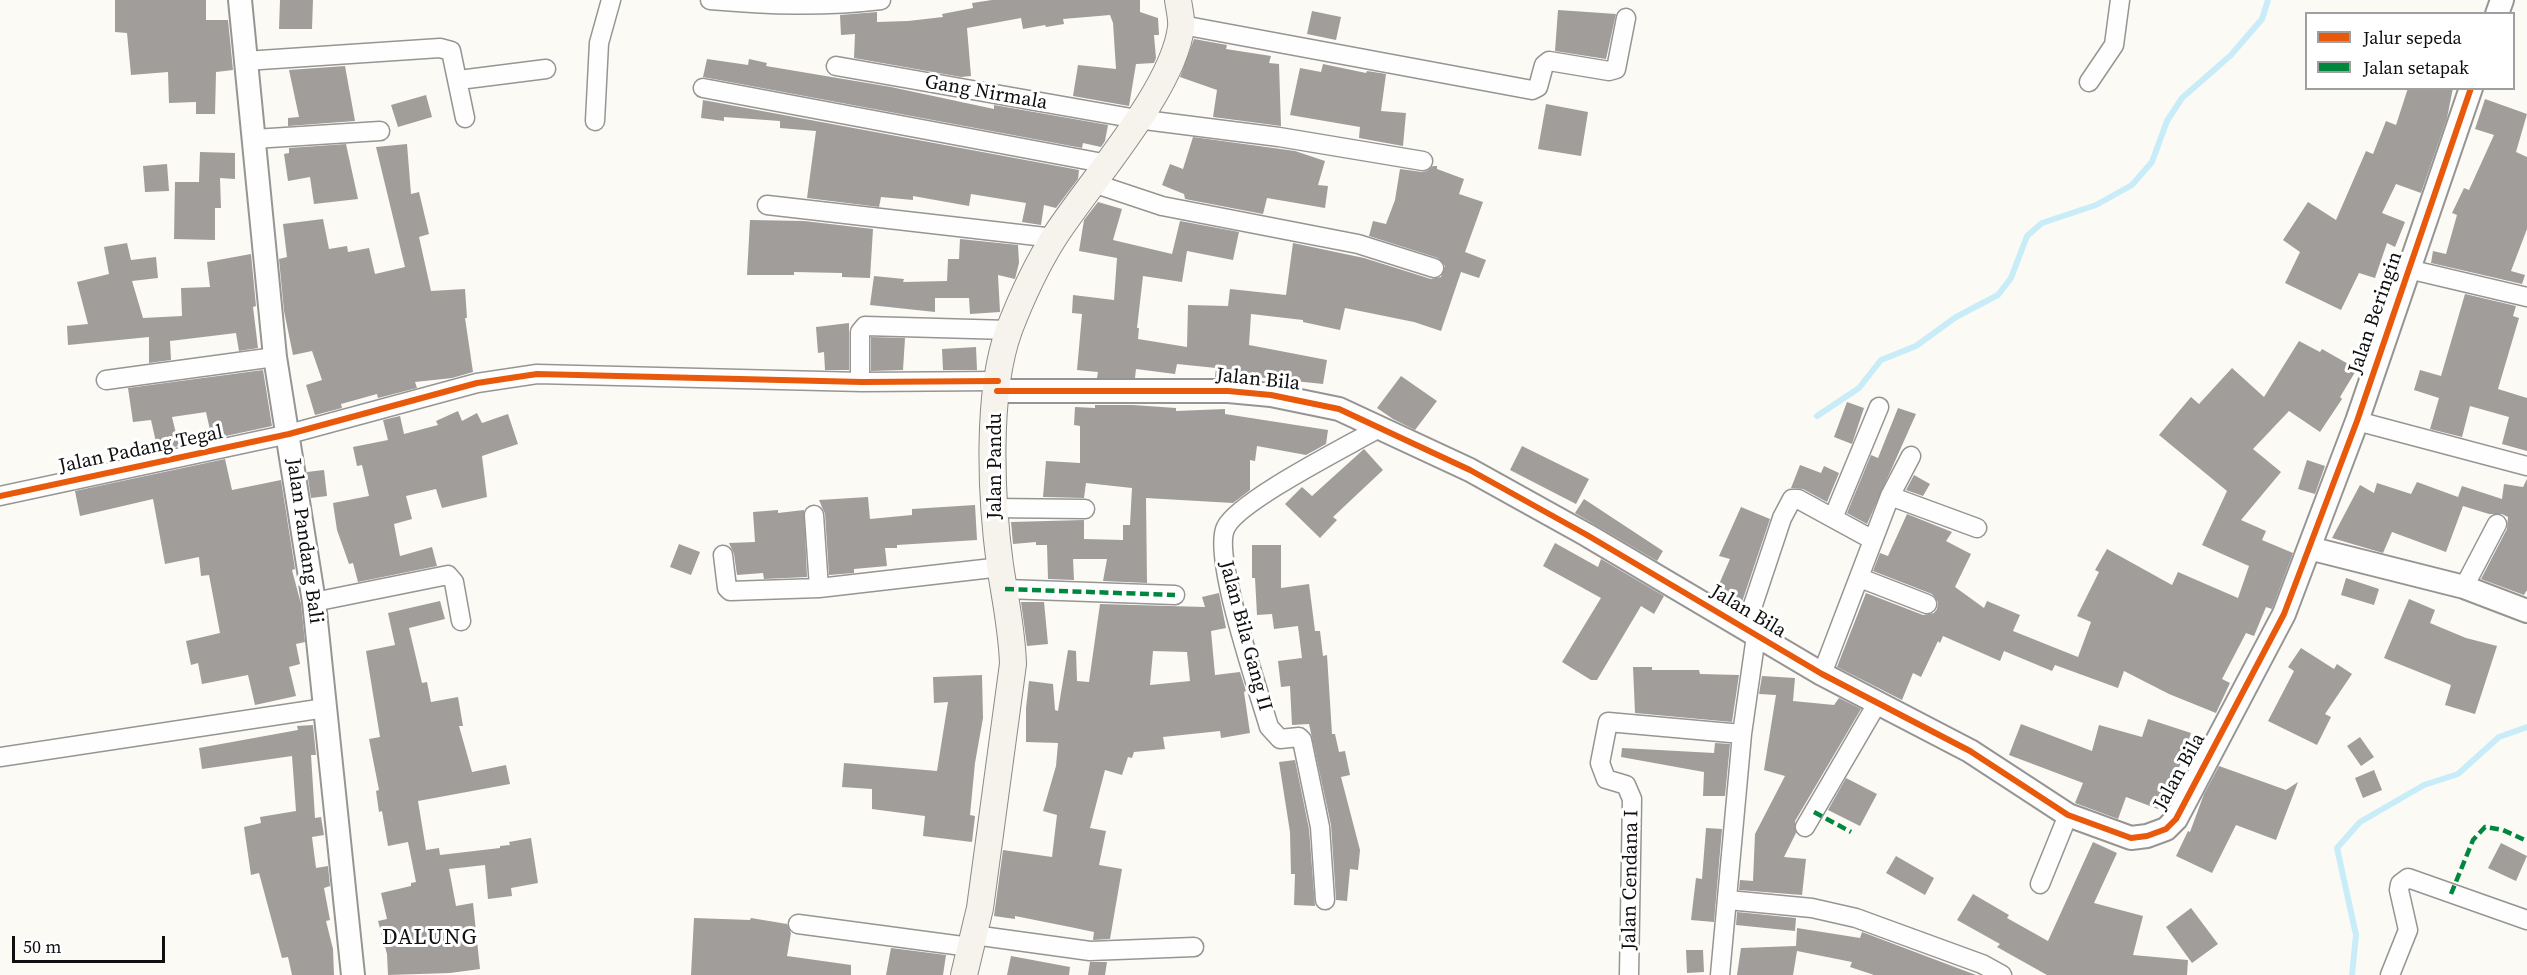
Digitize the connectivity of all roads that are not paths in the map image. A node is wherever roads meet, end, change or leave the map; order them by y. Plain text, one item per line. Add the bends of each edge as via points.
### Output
1 (240, 0) edge
2 (611, 0) edge
3 (710, 0) edge
4 (881, 0) edge
5 (2120, 0) edge
6 (1180, 12) edge
7 (1626, 18) dead end
8 (245, 61) junction
9 (836, 66) dead end
10 (546, 69) dead end
11 (459, 80) junction
12 (2089, 82) dead end
13 (703, 88) dead end
14 (2470, 90) edge
15 (465, 118) dead end
16 (1137, 119) junction
17 (595, 121) dead end
18 (380, 131) dead end
19 (254, 138) junction
20 (1423, 161) dead end
21 (1101, 174) junction
22 (767, 205) dead end
23 (1054, 238) junction
24 (1434, 268) dead end
25 (2408, 269) junction
26 (2527, 297) edge
27 (1009, 330) junction
28 (274, 357) junction
29 (860, 372) dead end
30 (106, 380) dead end
31 (998, 386) junction
32 (1879, 407) dead end
33 (2357, 421) junction
34 (1379, 428) junction
35 (289, 434) junction
36 (1911, 456) dead end
37 (2527, 466) edge
38 (0, 496) edge
39 (1890, 496) junction
40 (993, 508) junction
41 (1085, 509) dead end
42 (814, 515) dead end
43 (1833, 518) junction
44 (2497, 524) dead end
45 (1977, 528) dead end
46 (1873, 540) junction
47 (2309, 548) junction
48 (723, 555) dead end
49 (1003, 578) junction
50 (1860, 578) junction
51 (2464, 587) junction
52 (819, 588) junction
53 (1175, 595) dead end
54 (314, 602) junction
55 (1926, 604) dead end
56 (2527, 610) edge
57 (461, 621) dead end
58 (1750, 633) junction
59 (1822, 674) junction
60 (1878, 702) junction
61 (325, 708) junction
62 (1742, 734) junction
63 (0, 757) edge
64 (2068, 815) junction
65 (1805, 827) dead end
66 (2040, 884) dead end
67 (1325, 900) dead end
68 (1728, 900) junction
69 (2527, 920) edge
70 (798, 924) dead end
71 (972, 941) junction
72 (1194, 947) dead end
73 (352, 975) edge
74 (964, 975) edge
75 (1629, 975) edge
76 (1720, 975) edge
77 (2002, 975) edge
78 (2390, 975) edge

1 - 8 street, Jalan Pandang Bali
2 - 17 street via 599,43
3 - 4 street via 796,6
5 - 12 street via 2114,45
6 - 7 street via 1533,90 1549,61 1617,69
6 - 16 main road, Jalan Pandu via 1166,72
8 - 11 street via 440,48 451,51
8 - 19 street, Jalan Pandang Bali
9 - 16 street, Gang Nirmala
10 - 11 street
11 - 15 street
13 - 21 street
14 - 25 street, Jalan Beringin
16 - 20 street, Gang Nirmala
16 - 21 main road, Jalan Pandu
18 - 19 street
19 - 28 street, Jalan Pandang Bali
21 - 23 main road, Jalan Pandu
21 - 24 street via 1162,206 1358,244
22 - 23 street
23 - 27 main road, Jalan Pandu
25 - 26 street
25 - 33 street, Jalan Beringin
27 - 29 street via 865,326 860,332
27 - 31 main road, Jalan Pandu
28 - 30 street
28 - 35 street, Jalan Pandang Bali
31 - 34 street, Jalan Bila via 1271,395 1339,409
31 - 35 street, Jalan Padang Tegal via 537,374 477,383
31 - 40 main road, Jalan Pandu
32 - 43 street
33 - 37 street
33 - 47 street, Jalan Beringin
34 - 58 street, Jalan Bila via 1470,470
34 - 67 street, Jalan Bila Gang II via 1251,503 1226,525 1221,542 1230,592 1269,727 1280,739 1302,740 1320,827
35 - 38 street, Jalan Padang Tegal
35 - 54 street, Jalan Pandang Bali
36 - 39 street
39 - 45 street
39 - 46 street
40 - 41 street
40 - 49 main road, Jalan Pandu
42 - 52 street
43 - 46 street
43 - 58 street via 1792,499 1782,518
44 - 51 street
46 - 50 street
47 - 51 street
47 - 64 street, Jalan Bila via 2284,614 2176,819 2166,829 2147,837 2131,838
48 - 52 street via 730,591
49 - 52 street
49 - 53 street
49 - 71 main road, Jalan Pandu via 1013,664
50 - 55 street
50 - 59 street
51 - 56 street
54 - 57 street via 448,575 454,582
54 - 61 street, Jalan Pandang Bali
58 - 59 street, Jalan Bila
58 - 62 street
59 - 60 street, Jalan Bila
60 - 64 street, Jalan Bila via 1970,751
60 - 65 street
61 - 63 street
61 - 73 street, Jalan Pandang Bali
62 - 68 street
62 - 75 street, Jalan Cendana I via 1608,722 1600,763 1606,779 1626,785 1632,799
64 - 66 street
68 - 76 street
68 - 77 street via 1856,918
69 - 78 street via 2408,878 2400,884 2399,891 2408,930
70 - 71 street
71 - 72 street via 1090,951
71 - 74 main road, Jalan Pandu

